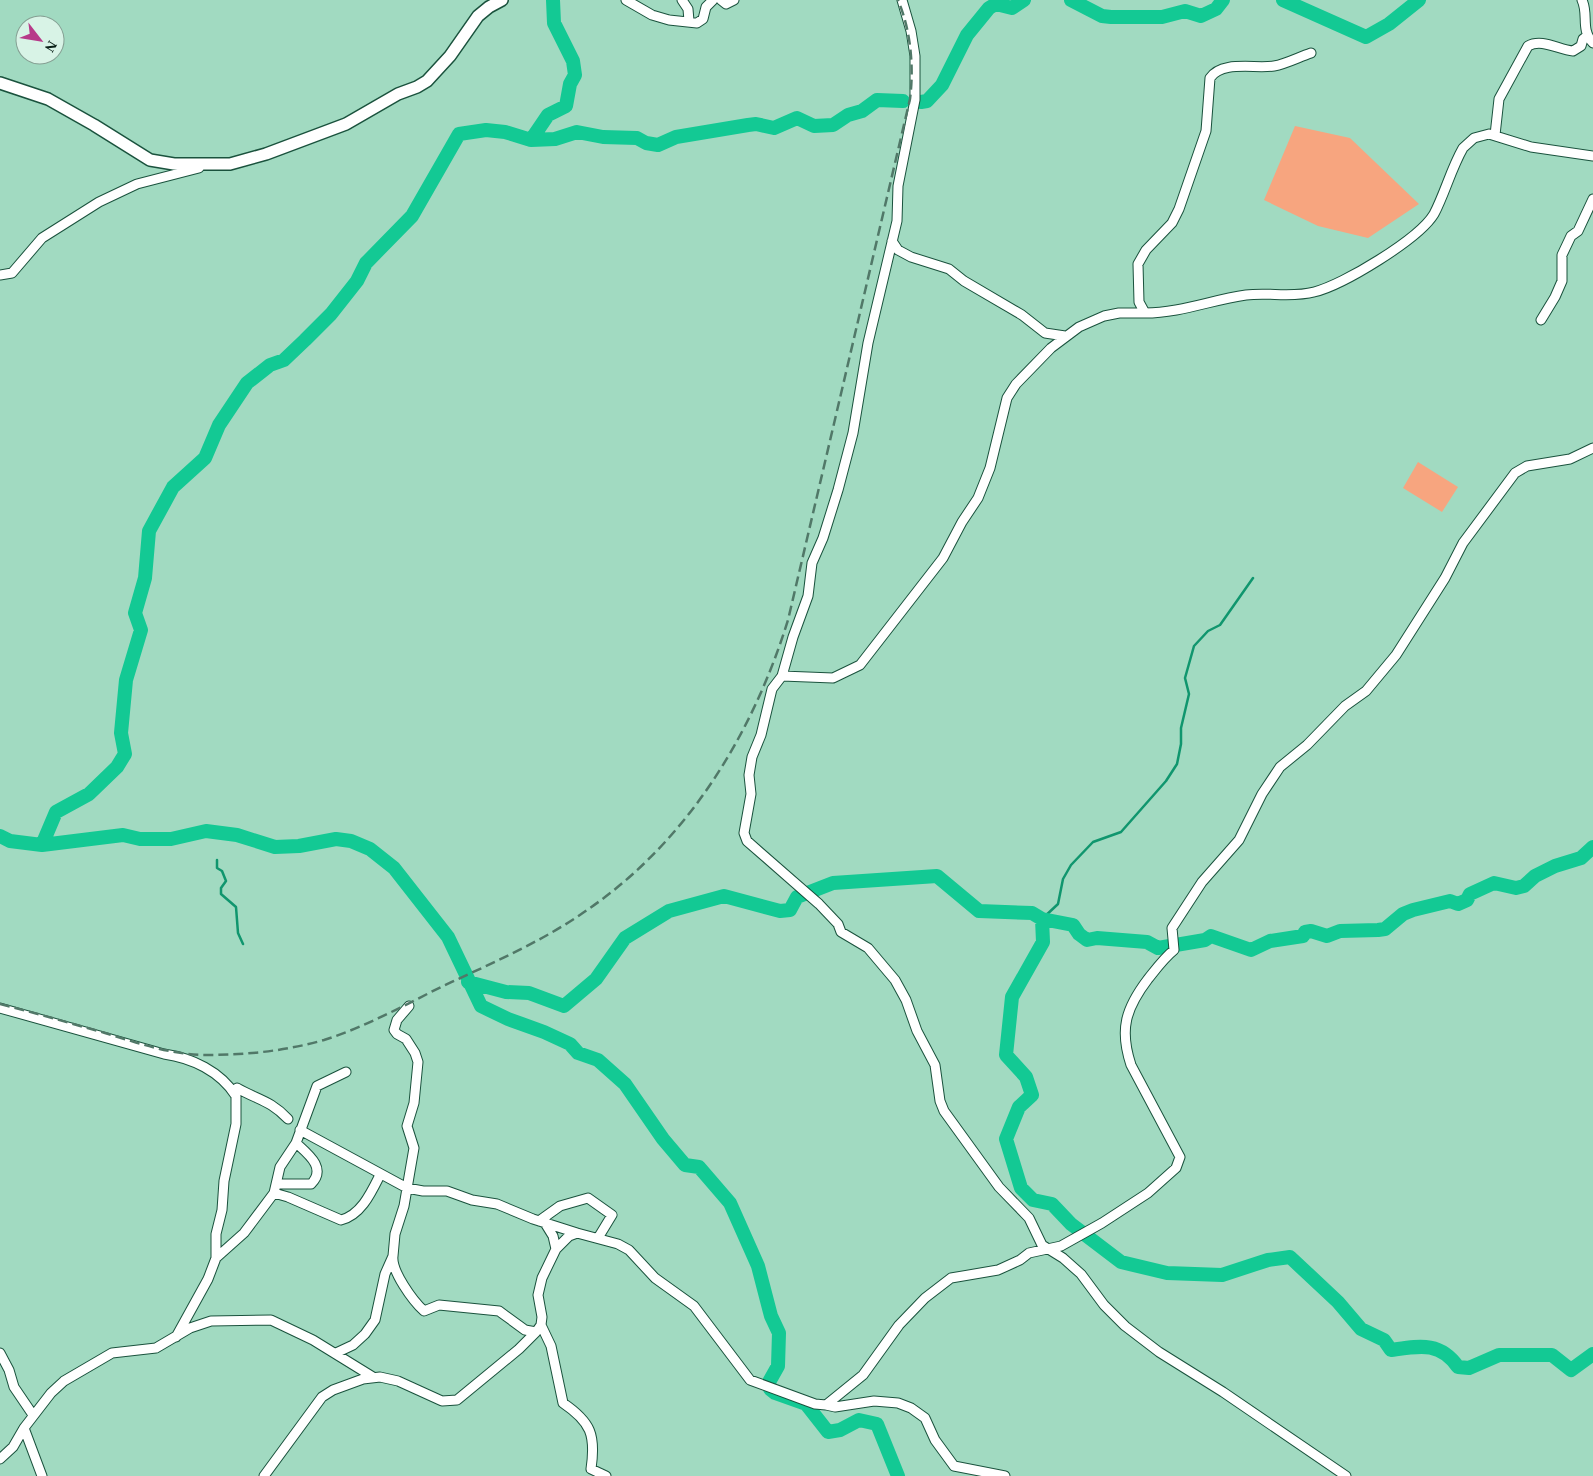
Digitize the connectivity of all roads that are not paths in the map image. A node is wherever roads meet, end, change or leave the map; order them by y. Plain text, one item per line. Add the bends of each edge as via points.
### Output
1 (502, 0) edge
2 (626, 0) edge
3 (682, 0) edge
4 (713, 0) edge
5 (721, 0) edge
6 (734, 0) edge
7 (902, 0) edge
8 (1582, 0) edge
9 (689, 21) junction
10 (1590, 40) edge
11 (1311, 53) dead end
12 (0, 83) edge
13 (1495, 135) junction
14 (1593, 156) edge
15 (212, 165) junction
16 (1593, 199) edge
17 (892, 241) junction
18 (0, 275) edge
19 (1145, 313) junction
20 (1541, 320) dead end
21 (1065, 336) junction
22 (1593, 448) edge
23 (782, 676) junction
24 (408, 1006) dead end
25 (0, 1008) edge
26 (346, 1072) dead end
27 (237, 1088) dead end
28 (288, 1119) dead end
29 (300, 1130) junction
30 (296, 1143) junction
31 (380, 1175) junction
32 (277, 1184) junction
33 (406, 1188) junction
34 (274, 1193) junction
35 (542, 1222) junction
36 (577, 1233) junction
37 (598, 1238) junction
38 (556, 1248) junction
39 (1049, 1250) junction
40 (393, 1256) junction
41 (216, 1258) junction
42 (539, 1329) junction
43 (176, 1337) junction
44 (0, 1353) edge
45 (336, 1353) junction
46 (374, 1378) junction
47 (826, 1405) junction
48 (33, 1415) junction
49 (24, 1428) junction
50 (0, 1459) edge
51 (42, 1476) edge
52 (264, 1476) edge
53 (606, 1476) edge
54 (1006, 1476) edge
55 (1346, 1476) edge

1 - 15 street via 478,16 441,66 417,87 398,94 346,124 266,154 230,164
2 - 9 street via 652,15
3 - 9 street via 688,9
4 - 9 street via 700,22
5 - 6 street via 726,4
7 - 17 street via 911,31 915,100 898,186 897,221
8 - 10 street via 1585,7 1583,18
10 - 13 street via 1583,39 1581,46 1573,51 1561,50 1550,44 1532,43 1528,46 1499,100
11 - 19 street via 1273,66 1220,70 1210,78 1206,131 1178,209 1172,223 1146,250 1138,264 1138,302
12 - 15 street via 48,100 150,160
13 - 14 street via 1531,148
13 - 19 street via 1474,138 1463,148 1434,214 1419,232 1345,280 1309,293 1251,294 1176,312
15 - 18 street via 166,174 99,202 42,238 12,273
16 - 20 street via 1562,255 1562,281
17 - 21 street via 898,250 911,257 948,269 1046,333
17 - 23 street via 868,343 853,432 826,530 812,563 808,596
19 - 21 street via 1104,316
21 - 23 street via 1034,365 1007,398 990,468 978,498 943,558 860,665 833,678
22 - 39 street via 1570,459 1527,466 1515,473 1463,543 1445,578 1396,655 1366,691 1344,706 1308,745 1280,767 1239,840 1195,892 1172,928 1174,950 1156,967 1136,994 1126,1017 1124,1032 1130,1065 1178,1152 1179,1162 1148,1193 1102,1223
23 - 39 street via 772,689 752,757 749,775 751,794 744,832 747,841 819,904 842,932 868,948 895,980 935,1065 944,1110 999,1188 1029,1218 1042,1245
24 - 33 street via 399,1016 394,1030 406,1039 418,1062 414,1103 407,1126 414,1148
25 - 41 street via 154,1052 186,1057 211,1071 231,1088 236,1096 236,1124 224,1180
26 - 29 street via 317,1086
27 - 28 street via 273,1104
29 - 30 street
29 - 31 street
30 - 32 street via 280,1167
30 - 32 street via 315,1161 316,1177 307,1185
31 - 33 street
31 - 34 street via 357,1212 341,1220
32 - 34 street
33 - 35 street via 423,1192 447,1191 497,1204
33 - 40 street
34 - 41 street via 244,1233
35 - 36 street
35 - 37 street via 560,1206 588,1198 612,1215
35 - 38 street via 554,1236
36 - 37 street
36 - 38 street
37 - 47 street via 624,1247 655,1278 694,1306 750,1380
38 - 42 street via 538,1287 542,1317
39 - 47 street via 1029,1253 998,1270 952,1278 925,1298 899,1325 863,1375
39 - 55 street via 1081,1274 1104,1306 1159,1352
40 - 42 street via 399,1279 424,1311 440,1305 499,1311 525,1330
40 - 45 street via 371,1327 353,1345
41 - 43 street
42 - 46 street via 478,1384 452,1402 398,1381
42 - 53 street via 551,1346 563,1403 581,1415 591,1431 592,1469
43 - 45 street via 211,1321 271,1320
43 - 48 street via 156,1348 112,1353 99,1359 64,1381
44 - 48 street via 14,1387
45 - 46 street
46 - 52 street via 363,1379 322,1397
47 - 54 street via 834,1407 874,1401 911,1408 924,1418 954,1466
48 - 49 street
49 - 50 street
49 - 51 street

